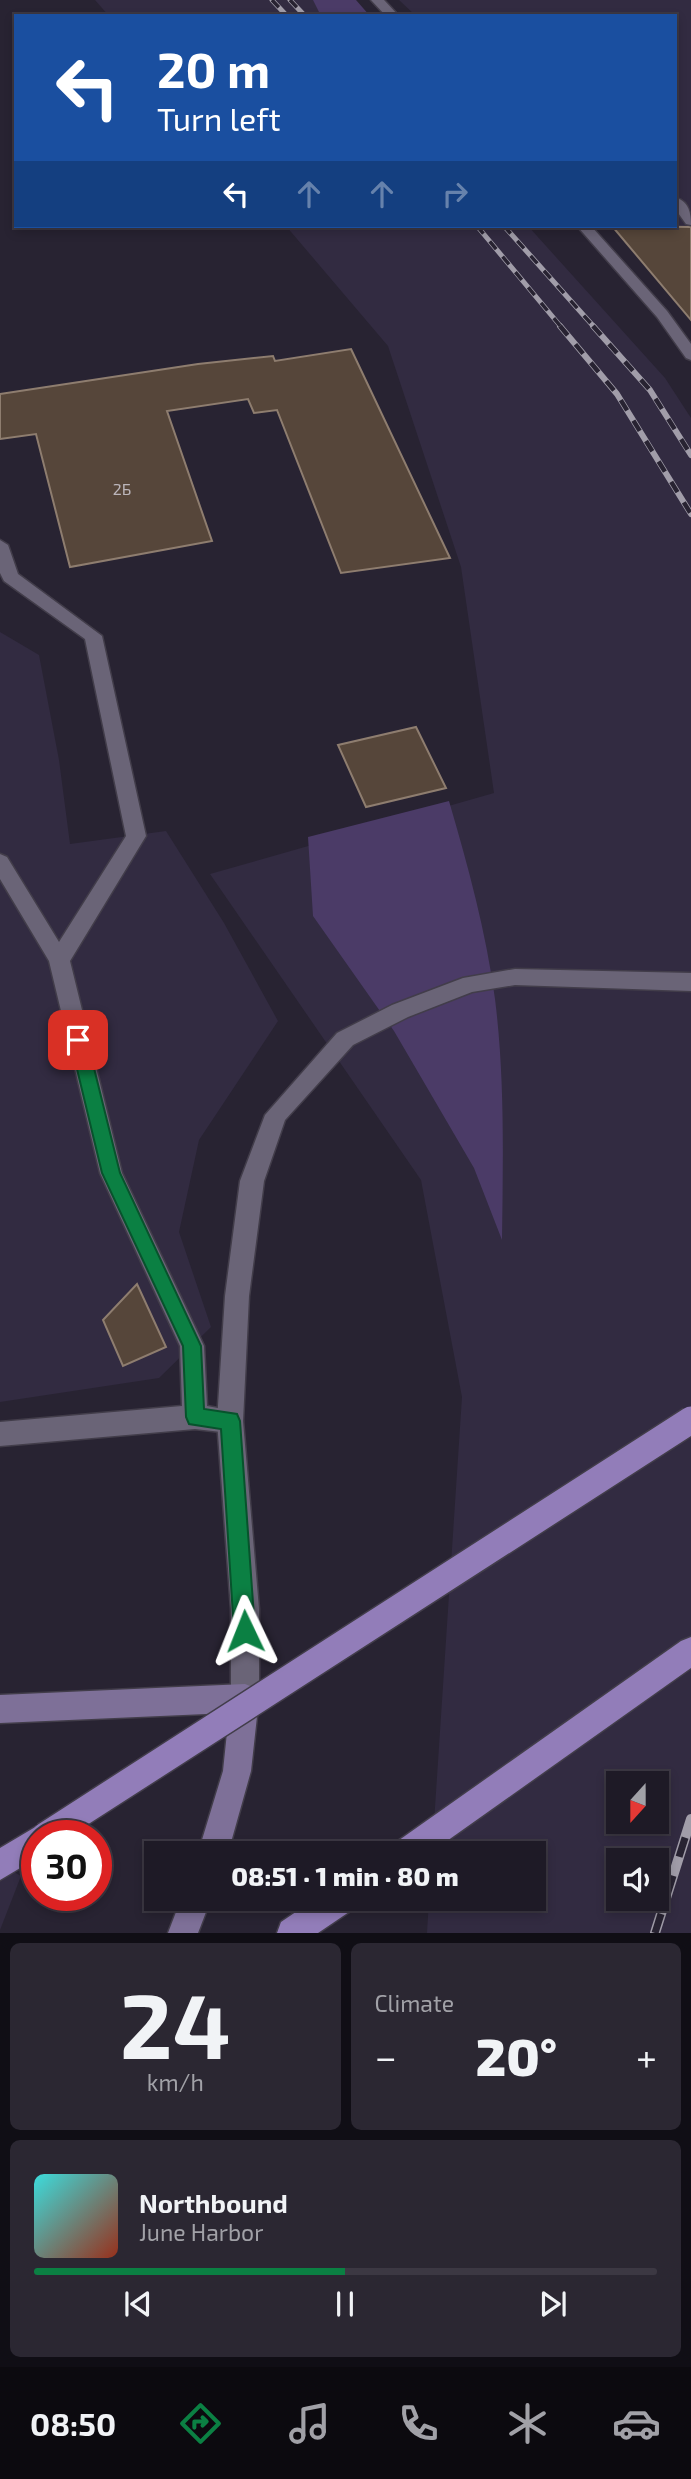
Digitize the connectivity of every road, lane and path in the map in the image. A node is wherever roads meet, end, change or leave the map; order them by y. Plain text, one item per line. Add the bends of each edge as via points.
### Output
1 (377, 0) edge
2 (391, 14) edge
3 (677, 203) edge
4 (691, 221) edge
5 (586, 228) edge
6 (691, 355) edge
7 (0, 545) edge
8 (0, 862) edge
9 (59, 960) junction
10 (691, 982) edge
11 (195, 1417) junction
12 (691, 1420) edge
13 (230, 1421) junction
14 (0, 1434) edge
15 (691, 1651) edge
16 (245, 1698) junction
17 (0, 1709) edge
18 (70, 1820) edge
19 (217, 1841) edge
20 (422, 1841) edge
21 (21, 1851) edge
22 (0, 1865) edge
23 (191, 1911) edge
24 (324, 1911) edge
25 (183, 1933) edge
26 (292, 1933) edge

1 - 2 street
3 - 4 street
5 - 6 street via 662,314
7 - 9 street via 10,577 93,636 136,836
8 - 9 street
9 - 11 street via 111,1173 192,1346
10 - 13 street via 515,977 470,984 345,1039 275,1115 252,1181 237,1296
11 - 13 street
11 - 14 street
12 - 18 main road, bridge
13 - 16 street via 245,1609
15 - 20 main road
16 - 17 street
16 - 19 street via 237,1771
21 - 22 main road
23 - 25 street
24 - 26 main road

